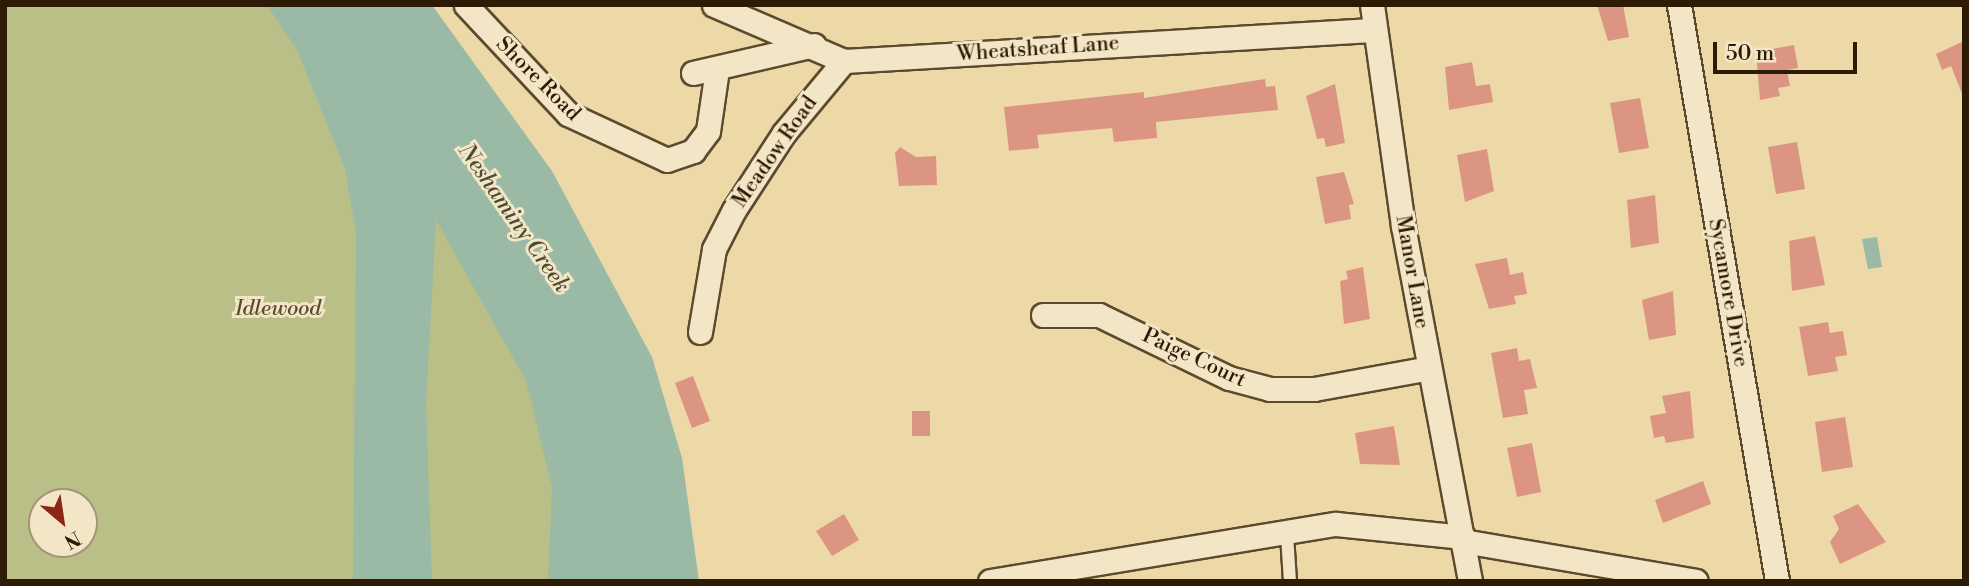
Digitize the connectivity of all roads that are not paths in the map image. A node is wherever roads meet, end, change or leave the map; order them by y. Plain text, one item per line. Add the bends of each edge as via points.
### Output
1 (466, 5) edge
2 (714, 5) edge
3 (1372, 5) edge
4 (1679, 5) edge
5 (1372, 30) junction
6 (814, 45) junction
7 (844, 61) junction
8 (718, 69) junction
9 (693, 73) dead end
10 (1043, 315) dead end
11 (699, 332) dead end
12 (1429, 368) junction
13 (1287, 535) junction
14 (1463, 539) junction
15 (990, 581) edge
16 (1290, 581) edge
17 (1470, 581) edge
18 (1696, 581) edge
19 (1777, 581) edge

1 - 8 street, Shore Road via 568,114 667,160 693,151 709,131
2 - 6 street
3 - 5 street, Manor Lane
4 - 19 street, Sycamore Drive
5 - 7 street, Wheatsheaf Lane
5 - 12 street, Manor Lane
6 - 7 street
6 - 8 street
7 - 11 street, Meadow Road via 784,133 734,210 714,249
8 - 9 street
10 - 12 street, Paige Court via 1099,315 1229,378 1270,389 1314,389
12 - 14 street, Manor Lane
13 - 14 street via 1364,523
13 - 15 street
13 - 16 lane
14 - 17 street, Manor Lane
14 - 18 street

